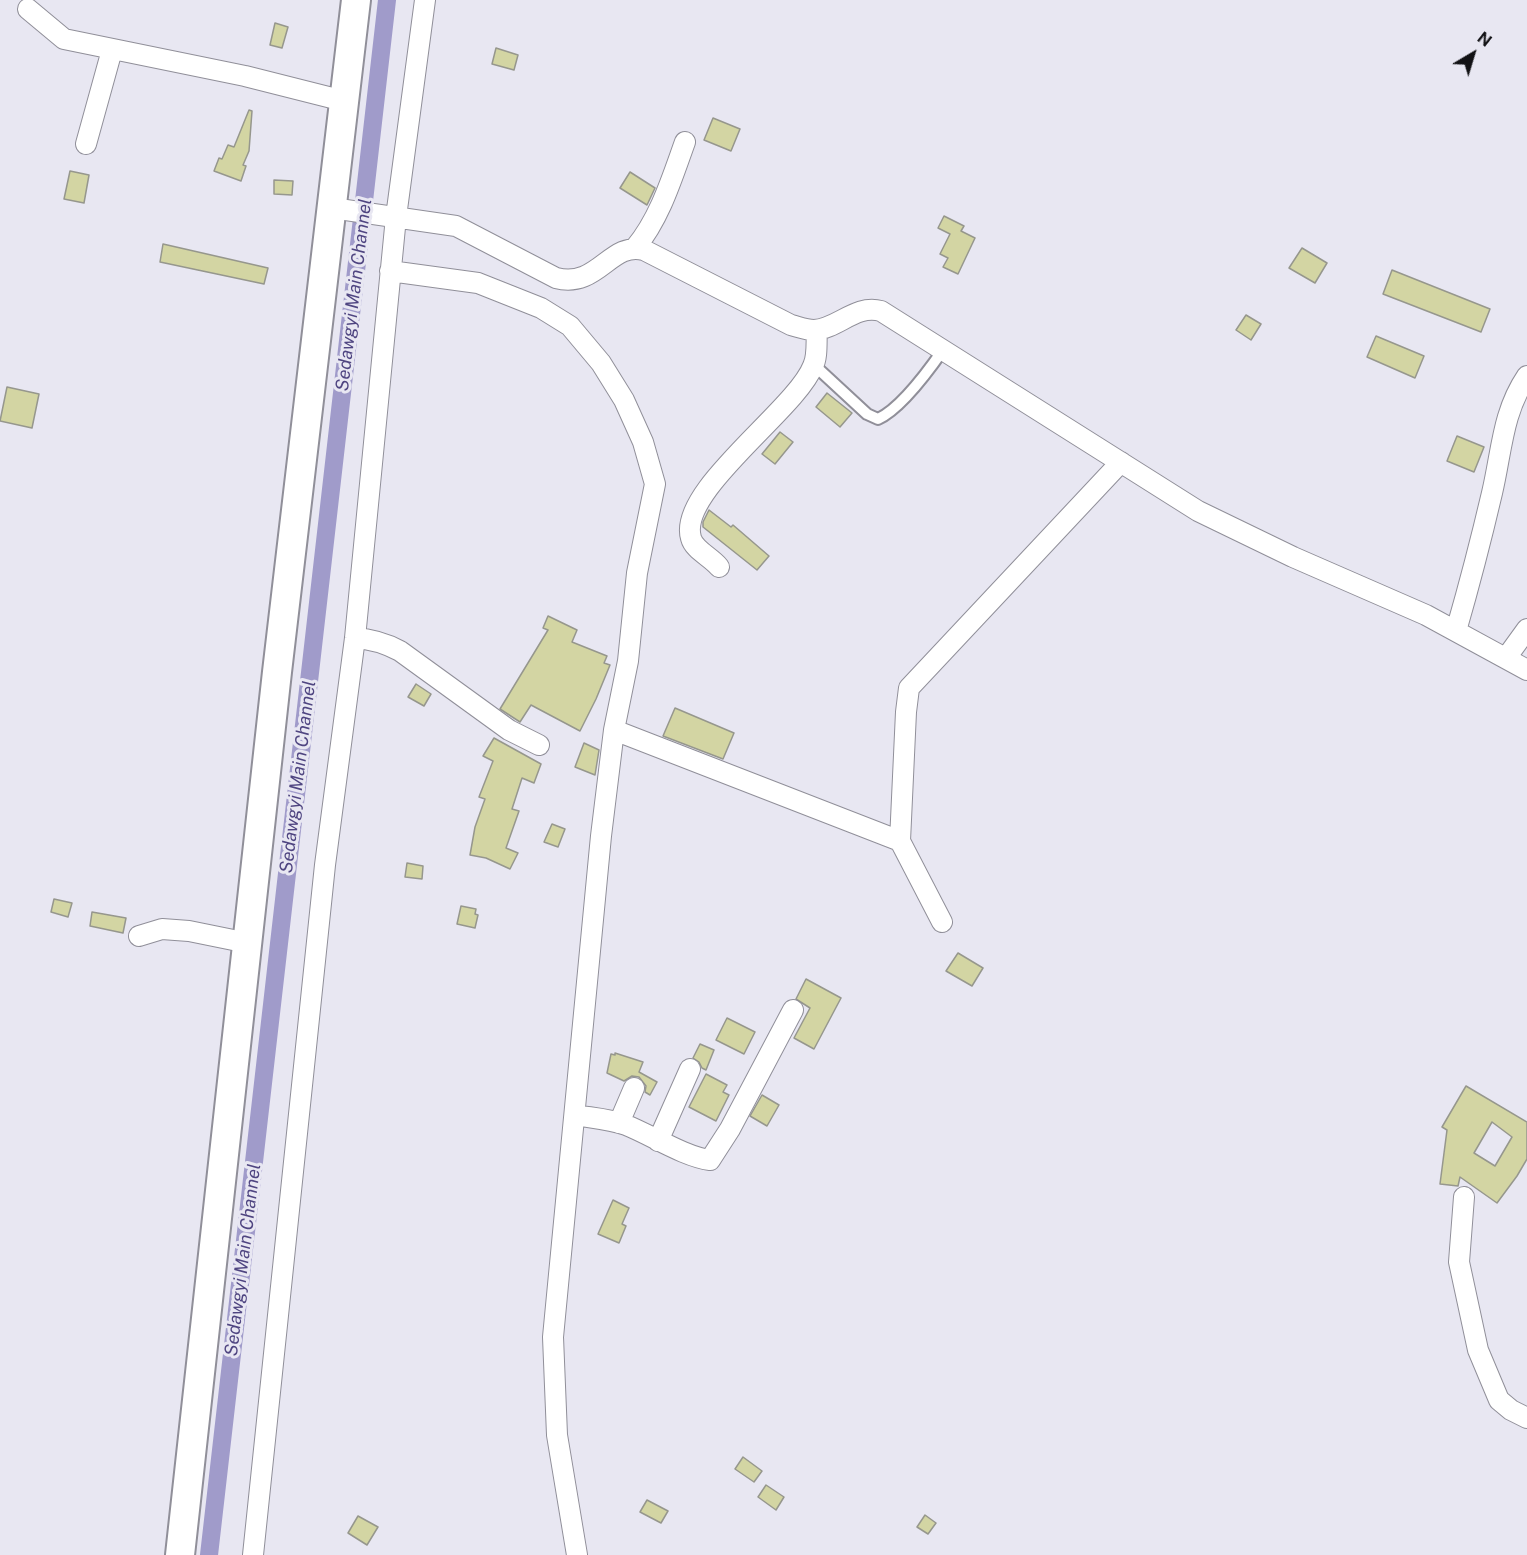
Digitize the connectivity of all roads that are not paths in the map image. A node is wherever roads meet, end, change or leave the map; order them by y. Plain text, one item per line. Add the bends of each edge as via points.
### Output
1 (356, 0) edge
2 (425, 0) edge
3 (28, 9) dead end
4 (112, 50) junction
5 (345, 101) junction
6 (685, 142) dead end
7 (86, 144) dead end
8 (335, 209) junction
9 (391, 216) junction
10 (635, 248) junction
11 (390, 271) junction
12 (817, 330) junction
13 (943, 350) junction
14 (814, 365) junction
15 (1527, 376) edge
16 (1121, 462) junction
17 (719, 567) dead end
18 (1527, 628) edge
19 (1456, 631) junction
20 (355, 638) junction
21 (1506, 658) junction
22 (1527, 670) edge
23 (614, 730) junction
24 (539, 745) dead end
25 (900, 841) junction
26 (942, 922) dead end
27 (139, 936) dead end
28 (248, 944) junction
29 (793, 1010) dead end
30 (690, 1069) dead end
31 (634, 1088) dead end
32 (575, 1115) junction
33 (619, 1123) junction
34 (658, 1141) junction
35 (1464, 1197) dead end
36 (1527, 1418) edge
37 (180, 1555) edge
38 (253, 1555) edge
39 (577, 1555) edge

1 - 5 street
2 - 9 street
3 - 4 street via 64,39
4 - 5 street via 245,76
4 - 7 street
5 - 8 street
6 - 10 street via 655,218
8 - 9 street
8 - 28 street
9 - 10 street via 456,226 567,281 587,277 626,249
9 - 11 street
10 - 12 street via 791,325
11 - 20 street
11 - 23 street via 478,283 541,308 570,326 601,363 624,400 643,442 655,484 637,573 628,661
12 - 13 street via 864,310 878,309
12 - 14 street
13 - 14 lane via 895,407 878,419 867,414
13 - 16 street
14 - 17 street via 787,401 746,443 691,515 690,537 694,545
15 - 19 street via 1508,413
16 - 19 street via 1198,511
16 - 25 street via 909,688
18 - 21 street
19 - 21 street
20 - 24 street via 380,642 400,651 509,730
20 - 38 street via 325,864
21 - 22 street
23 - 25 street
23 - 32 street
25 - 26 street
27 - 28 street via 162,929
28 - 37 street
29 - 34 street via 710,1160
30 - 34 street
31 - 33 street
32 - 33 street
32 - 39 street via 552,1337 557,1435
33 - 34 street
35 - 36 street via 1459,1262 1478,1350 1500,1400

